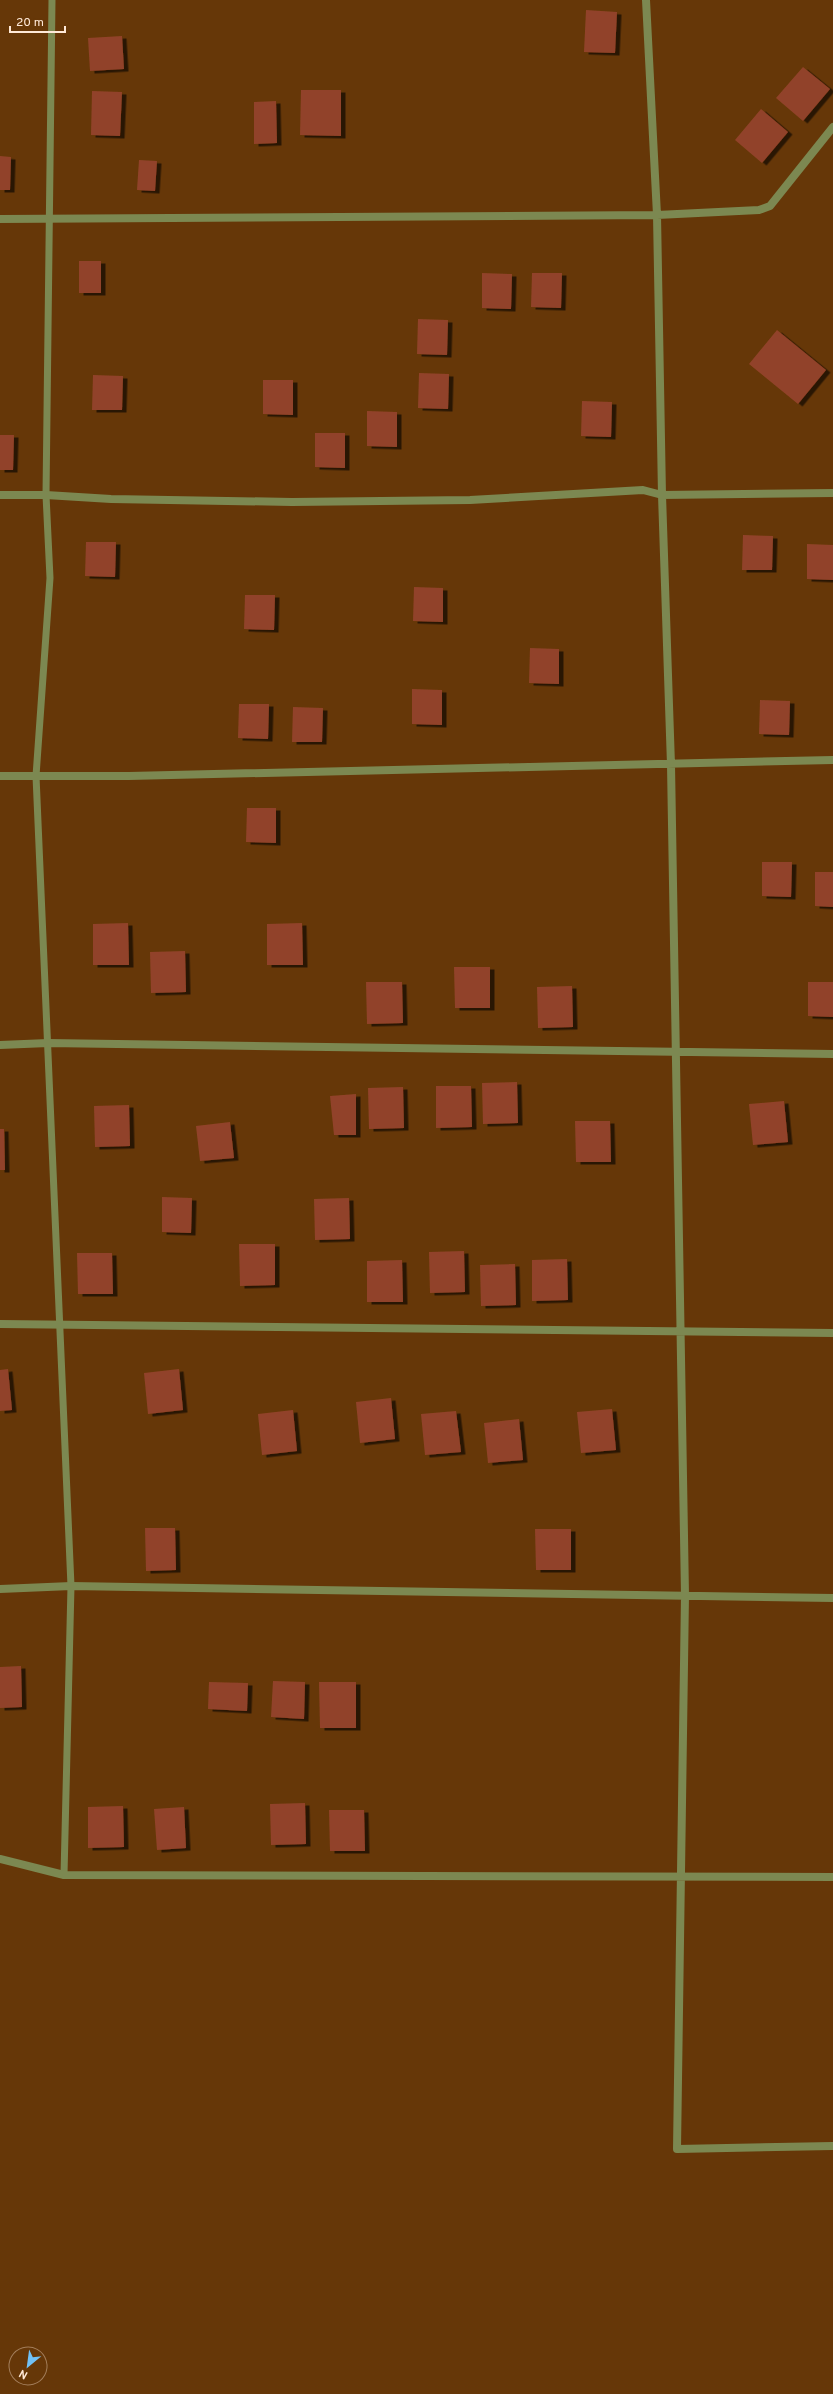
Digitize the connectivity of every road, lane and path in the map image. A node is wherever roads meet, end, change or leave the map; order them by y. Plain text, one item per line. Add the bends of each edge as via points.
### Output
1 (52, 0) edge
2 (646, 0) edge
3 (833, 127) edge
4 (657, 215) junction
5 (0, 219) edge
6 (48, 219) junction
7 (833, 493) edge
8 (0, 495) edge
9 (46, 495) junction
10 (662, 495) junction
11 (833, 760) edge
12 (670, 765) junction
13 (0, 776) edge
14 (36, 776) junction
15 (48, 1043) junction
16 (0, 1045) edge
17 (675, 1052) junction
18 (833, 1054) edge
19 (0, 1324) edge
20 (59, 1325) junction
21 (680, 1332) junction
22 (833, 1333) edge
23 (71, 1586) junction
24 (0, 1589) edge
25 (685, 1595) junction
26 (833, 1598) edge
27 (0, 1859) edge
28 (64, 1875) junction
29 (681, 1877) junction
30 (833, 1877) edge
31 (833, 2146) edge

1 - 6 lane
2 - 4 street
3 - 4 street via 770,206 759,210
4 - 6 street
4 - 10 street
5 - 6 street
6 - 9 lane
7 - 10 street
8 - 9 street
9 - 10 street via 111,499 292,502 470,500 643,490
9 - 14 lane via 50,578
10 - 12 street
11 - 12 street
12 - 14 street
12 - 17 street
13 - 14 street
14 - 15 lane
15 - 16 street
15 - 17 street
15 - 20 lane
17 - 18 street
17 - 21 street
19 - 20 street
20 - 21 street
20 - 23 lane
21 - 22 street
21 - 25 street
23 - 24 street
23 - 25 street
23 - 28 lane
25 - 26 street
25 - 29 street
27 - 28 street
28 - 29 street
29 - 30 street
29 - 31 street via 676,2149

